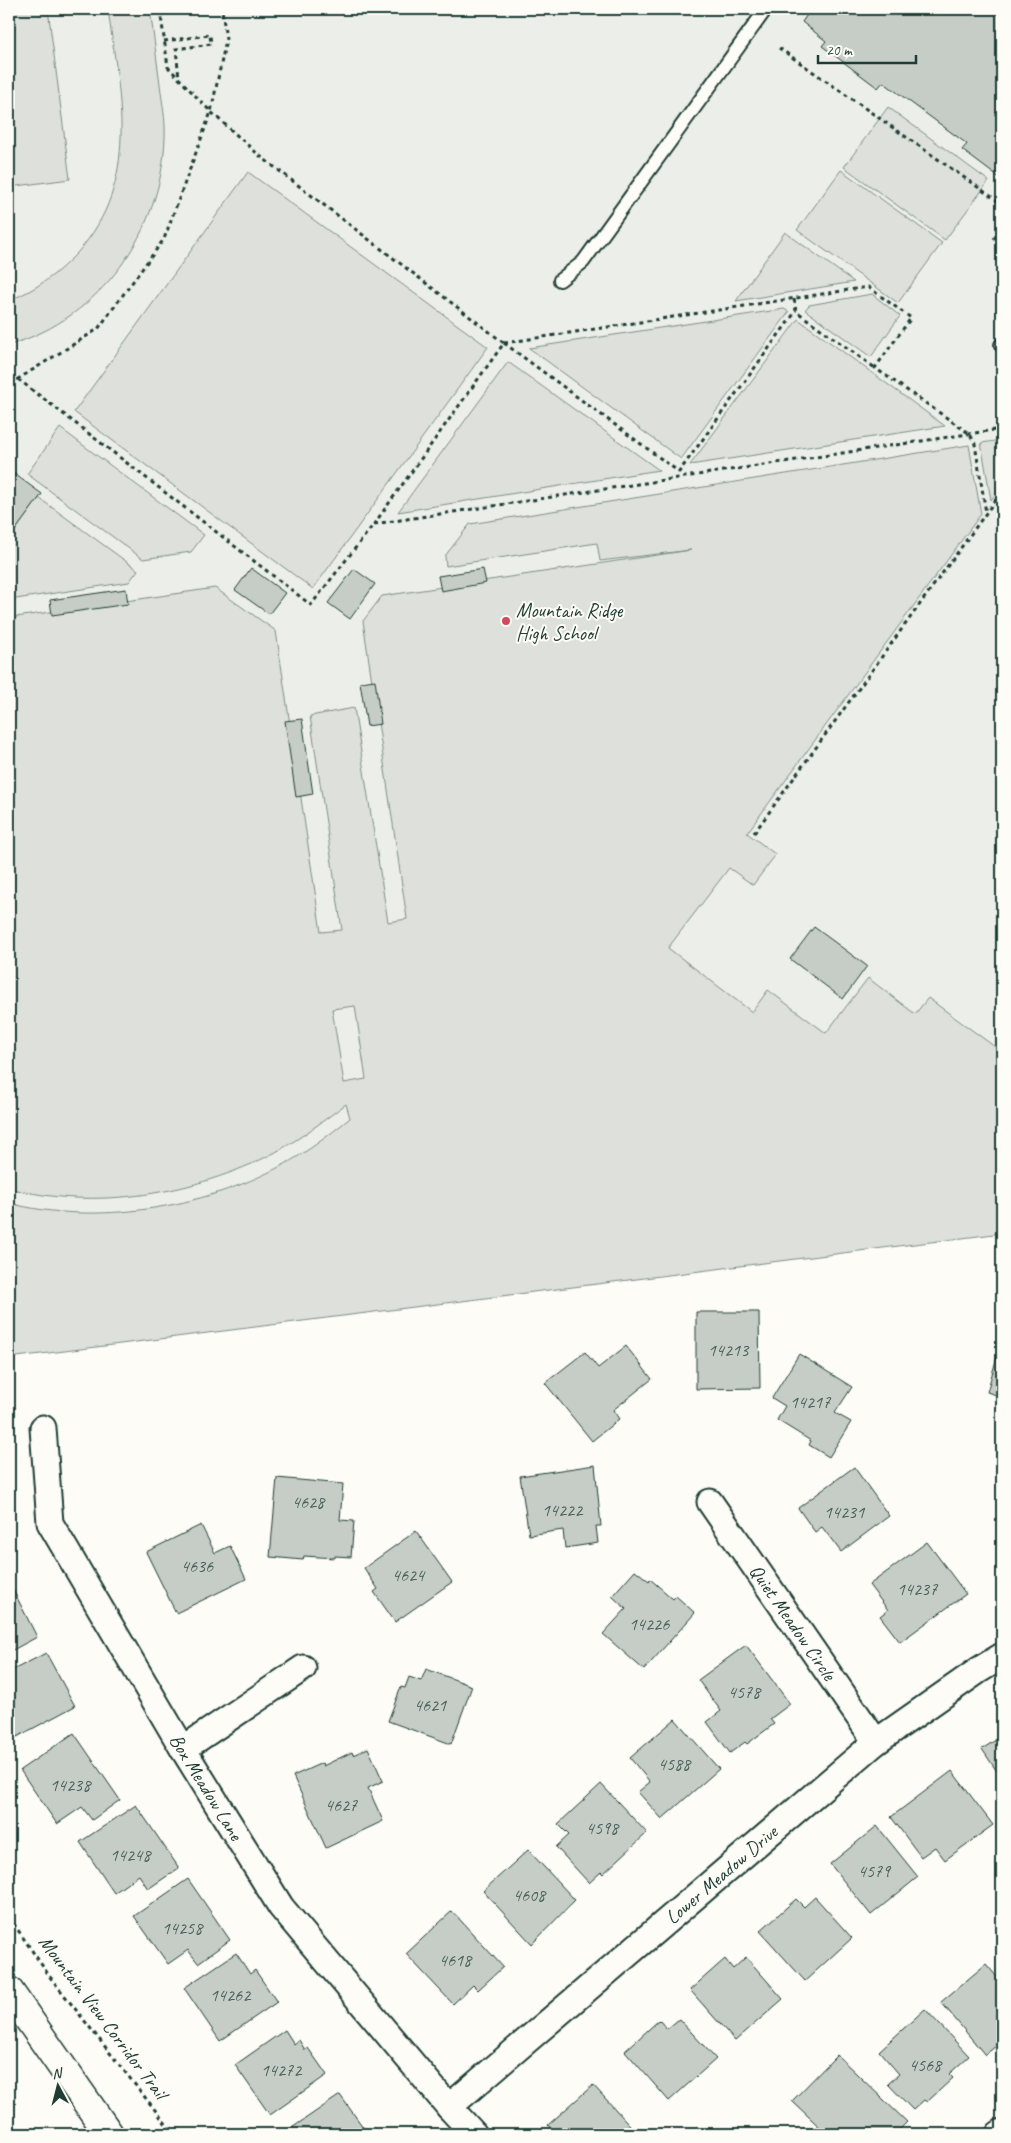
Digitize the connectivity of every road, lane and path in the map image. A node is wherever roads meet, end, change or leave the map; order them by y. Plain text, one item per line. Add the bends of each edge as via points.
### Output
1 (160, 9) edge
2 (222, 9) edge
3 (766, 9) edge
4 (164, 41) junction
5 (779, 48) dead end
6 (179, 79) junction
7 (211, 112) junction
8 (1002, 204) edge
9 (1002, 227) edge
10 (994, 239) dead end
11 (560, 280) dead end
12 (794, 299) junction
13 (796, 311) junction
14 (504, 343) junction
15 (875, 368) junction
16 (9, 378) edge
17 (18, 379) junction
18 (1001, 429) dead end
19 (970, 434) junction
20 (679, 472) junction
21 (680, 478) junction
22 (1002, 491) edge
23 (986, 513) junction
24 (374, 524) junction
25 (754, 833) dead end
26 (43, 1428) dead end
27 (710, 1502) dead end
28 (1002, 1656) edge
29 (303, 1668) dead end
30 (876, 1742) junction
31 (183, 1749) junction
32 (9, 1917) edge
33 (9, 1991) edge
34 (448, 2107) junction
35 (1002, 2132) edge
36 (109, 2134) edge
37 (174, 2134) edge
38 (474, 2134) edge
39 (999, 2134) edge

1 - 4 path
2 - 7 path via 226,40
3 - 11 lane via 583,262
4 - 6 path via 168,67
4 - 6 path via 210,35 211,44 176,49
5 - 8 path
6 - 7 path
7 - 14 path via 260,156
7 - 17 path via 164,239 98,329
9 - 10 path
12 - 13 path
12 - 14 path
12 - 15 path via 868,287 911,318
13 - 15 path
13 - 20 path
14 - 20 path
14 - 24 path
15 - 19 path
16 - 17 path
17 - 24 path via 311,605
18 - 19 path
19 - 21 path
19 - 23 path
20 - 21 path
21 - 24 path
22 - 23 path
23 - 25 path
26 - 31 street, Box Meadow Lane via 50,1523
27 - 30 street, Quiet Meadow Circle
28 - 30 street, Lower Meadow Drive
29 - 31 street
30 - 34 street, Lower Meadow Drive
31 - 34 street, Box Meadow Lane via 281,1907
32 - 37 path, Mountain View Corridor Trail via 50,1977
33 - 36 highway
34 - 38 street, Box Meadow Lane
35 - 39 street

